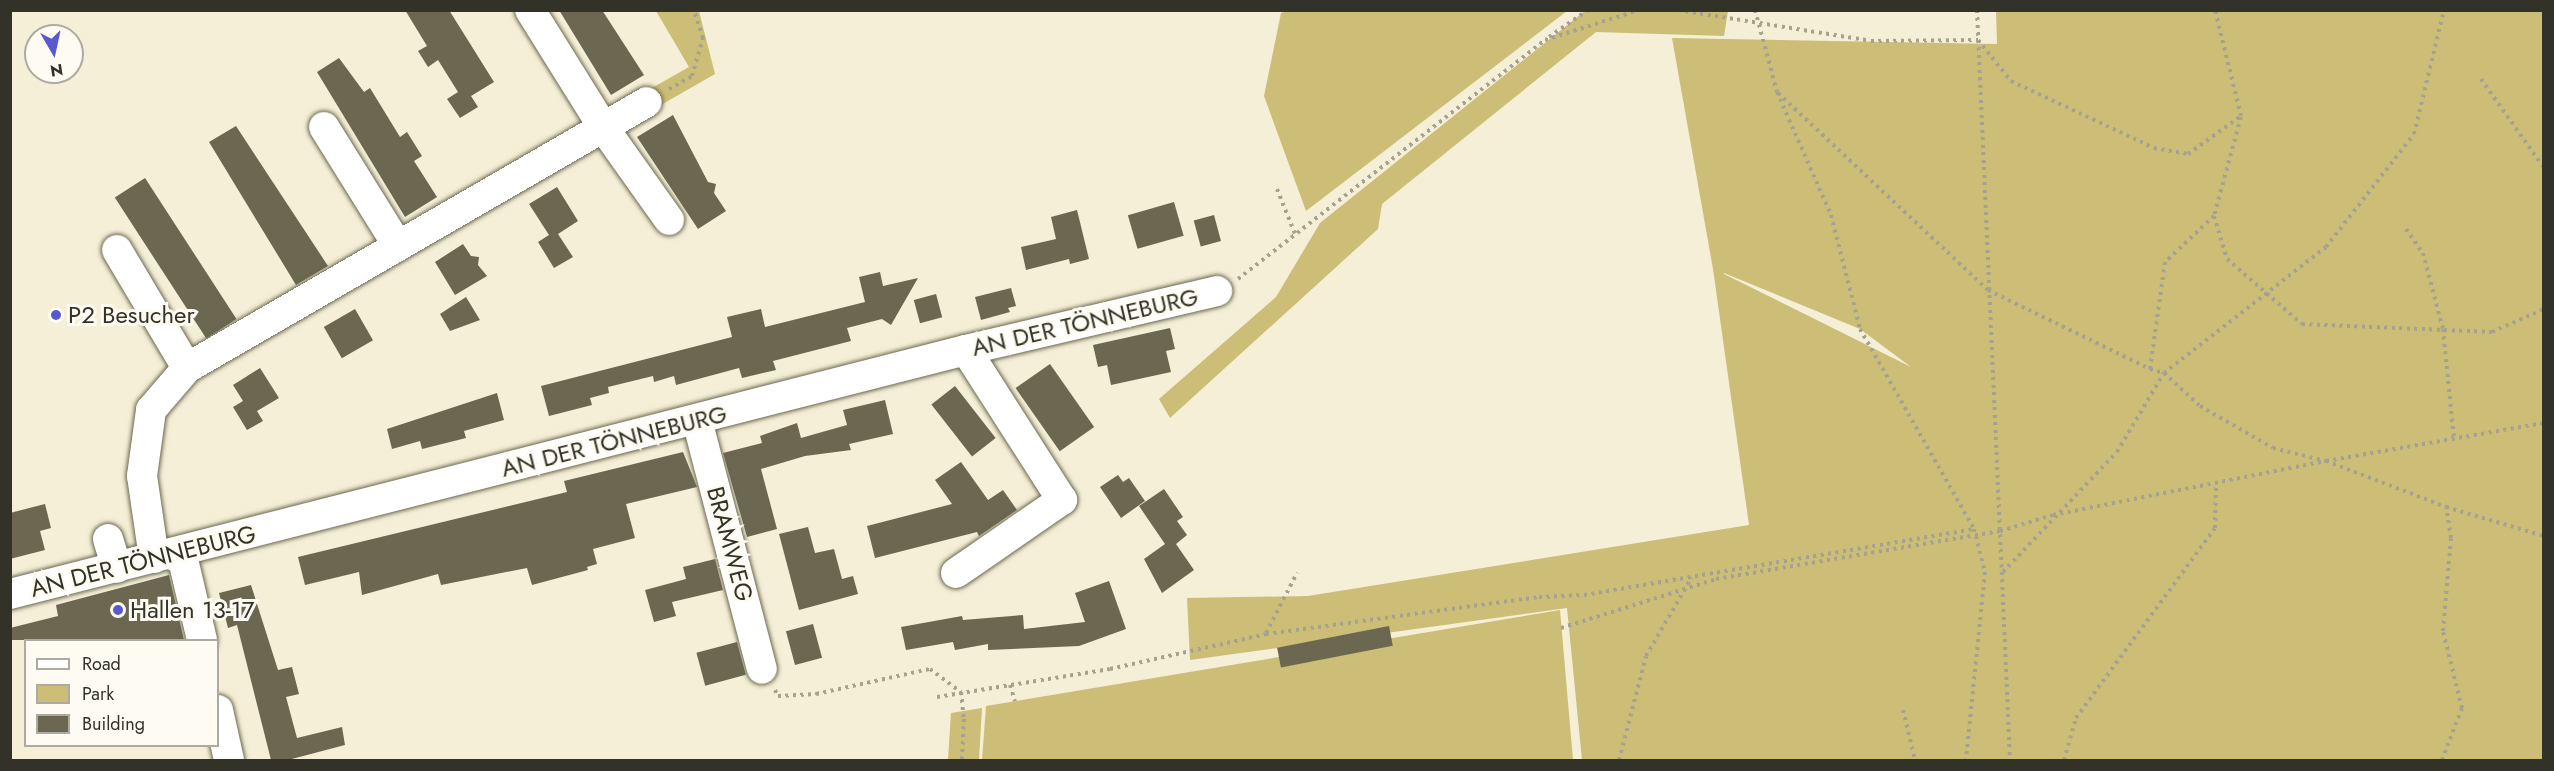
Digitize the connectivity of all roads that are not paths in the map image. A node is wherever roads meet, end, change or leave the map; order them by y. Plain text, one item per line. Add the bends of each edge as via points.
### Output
1 (530, 10) edge
2 (647, 102) road end
3 (324, 127) dead end
4 (603, 127) junction
5 (669, 220) dead end
6 (398, 246) junction
7 (117, 249) dead end
8 (1217, 291) road end
9 (966, 350) junction
10 (187, 368) junction
11 (697, 420) junction
12 (108, 539) dead end
13 (168, 555) junction
14 (117, 568) junction
15 (956, 573) dead end
16 (10, 594) edge
17 (202, 639) edge
18 (762, 669) road end
19 (219, 715) edge
20 (229, 760) edge

1 - 4 street
2 - 4 street
3 - 6 street
4 - 5 street
4 - 6 street
6 - 10 street
7 - 10 street
8 - 9 street, AN DER TÖNNEBURG
9 - 11 street, AN DER TÖNNEBURG
9 - 15 street via 1062,500
10 - 13 street via 151,410 142,476
11 - 13 street, AN DER TÖNNEBURG
11 - 18 street, BRAMWEG
12 - 14 street
13 - 14 street, AN DER TÖNNEBURG
13 - 17 street
14 - 16 street, AN DER TÖNNEBURG
19 - 20 street

